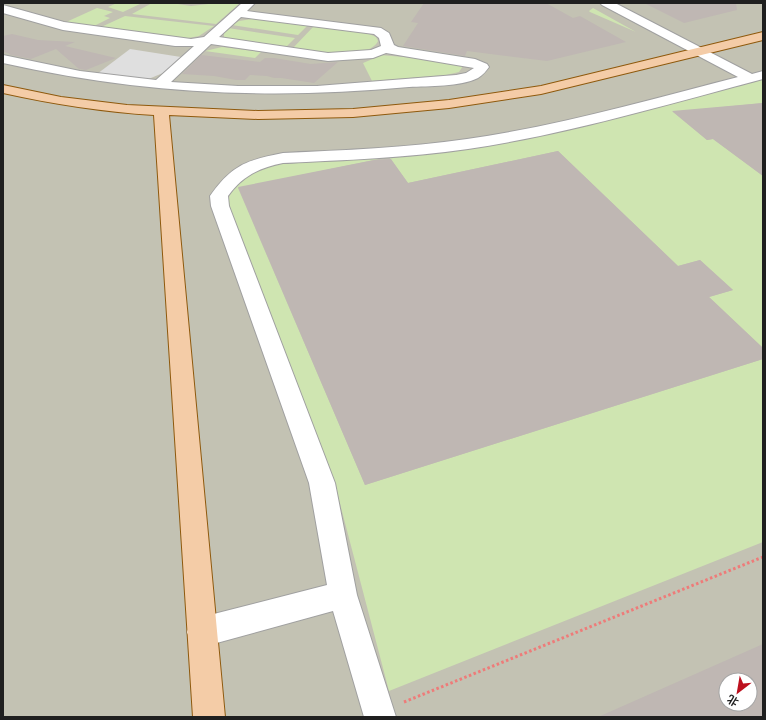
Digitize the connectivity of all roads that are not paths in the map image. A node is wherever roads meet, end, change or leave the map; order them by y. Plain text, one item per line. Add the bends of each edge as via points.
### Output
1 (249, 3) edge
2 (606, 3) edge
3 (3, 9) edge
4 (238, 13) junction
5 (763, 36) edge
6 (210, 40) junction
7 (394, 50) junction
8 (700, 52) junction
9 (3, 59) edge
10 (757, 77) edge
11 (160, 84) junction
12 (3, 89) edge
13 (161, 111) junction
14 (343, 595) junction
15 (202, 632) junction
16 (380, 715) edge
17 (209, 717) edge

1 - 4 street
2 - 8 street
3 - 6 street via 63,26 175,42
4 - 6 street
4 - 7 street via 376,31 385,36 388,47
5 - 8 main road
6 - 7 street via 328,57
6 - 11 street
7 - 11 street via 475,63 482,67 480,72 473,76 456,79 316,90 248,90
8 - 10 street
8 - 13 main road via 541,90 449,104 338,113 258,115
9 - 11 street via 65,72
10 - 14 street via 522,135 422,149 283,158 263,162 234,176 227,183 219,196 220,206 322,483
12 - 13 main road via 60,101
13 - 15 main road
14 - 15 street
14 - 16 street
15 - 17 main road

